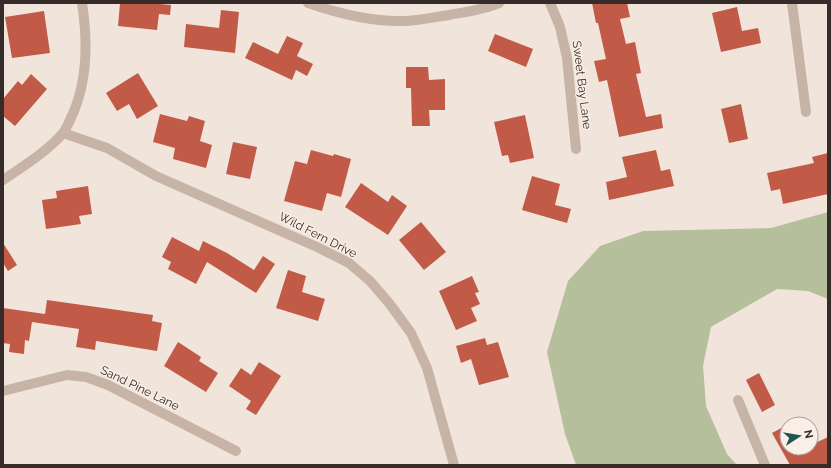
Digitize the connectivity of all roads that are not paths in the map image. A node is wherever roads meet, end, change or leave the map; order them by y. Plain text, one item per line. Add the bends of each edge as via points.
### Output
1 (82, 3) edge
2 (308, 3) edge
3 (499, 3) edge
4 (550, 3) edge
5 (792, 3) edge
6 (806, 112) dead end
7 (64, 133) junction
8 (576, 149) dead end
9 (3, 180) edge
10 (3, 391) edge
11 (738, 400) dead end
12 (236, 451) dead end
13 (454, 465) edge
14 (765, 465) edge

1 - 7 street via 86,31 84,74 77,107
2 - 3 street via 383,21 422,20
4 - 8 street, Sweet Bay Lane via 560,28 567,58
5 - 6 street
7 - 9 street
7 - 13 street, Wild Fern Drive via 107,148 156,176 349,263 370,281 411,333 428,368
10 - 12 street, Sand Pine Lane via 66,376 86,377 108,385
11 - 14 street

